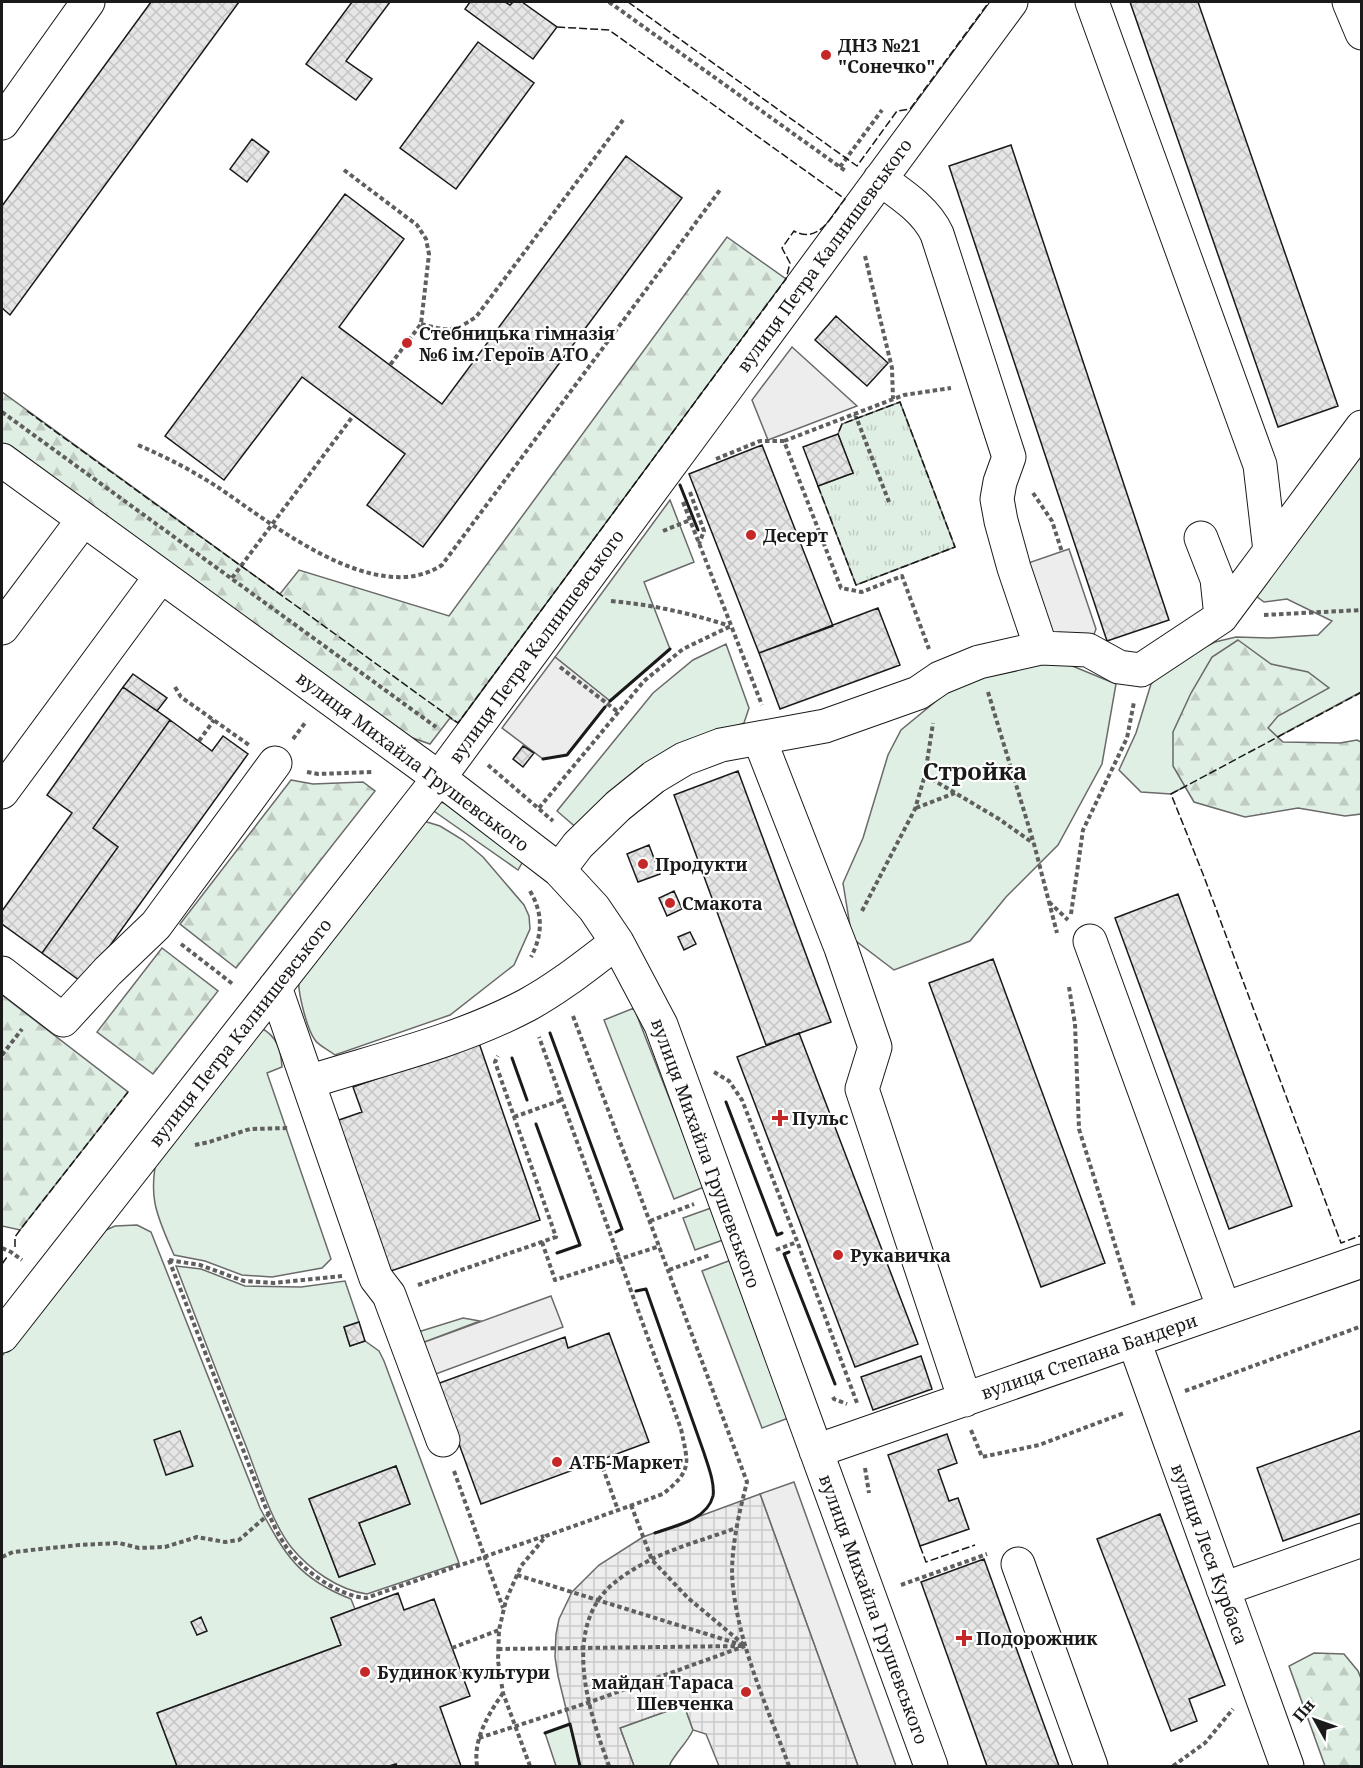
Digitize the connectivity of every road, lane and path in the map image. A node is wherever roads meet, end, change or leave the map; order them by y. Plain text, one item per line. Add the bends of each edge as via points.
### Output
1 (88, 2) edge
2 (609, 2) edge
3 (1011, 2) edge
4 (1092, 2) edge
5 (1349, 2) edge
6 (1362, 33) edge
7 (882, 110) dead end
8 (623, 120) dead end
9 (2, 123) edge
10 (840, 167) junction
11 (344, 170) dead end
12 (876, 184) junction
13 (720, 190) dead end
14 (863, 248) dead end
15 (421, 324) junction
16 (390, 365) dead end
17 (984, 381) junction
18 (893, 399) junction
19 (2, 412) edge
20 (855, 414) junction
21 (353, 416) dead end
22 (1362, 427) edge
23 (784, 441) junction
24 (138, 445) dead end
25 (724, 456) dead end
26 (2, 460) edge
27 (693, 501) dead end
28 (889, 502) dead end
29 (83, 520) junction
30 (690, 520) dead end
31 (1052, 521) dead end
32 (272, 525) junction
33 (1202, 538) dead end
34 (699, 544) junction
35 (1270, 551) junction
36 (1062, 552) dead end
37 (161, 576) junction
38 (232, 578) junction
39 (603, 601) dead end
40 (1362, 610) edge
41 (1221, 617) junction
42 (731, 626) junction
43 (2, 628) edge
44 (1041, 648) junction
45 (554, 662) dead end
46 (979, 662) junction
47 (940, 678) junction
48 (175, 687) dead end
49 (618, 712) junction
50 (214, 720) junction
51 (439, 729) dead end
52 (766, 737) junction
53 (199, 741) dead end
54 (275, 764) junction
55 (372, 772) dead end
56 (925, 775) junction
57 (439, 778) junction
58 (2, 792) edge
59 (955, 793) junction
60 (540, 808) dead end
61 (915, 809) junction
62 (1034, 844) junction
63 (559, 870) junction
64 (523, 884) dead end
65 (1058, 935) dead end
66 (1090, 941) dead end
67 (617, 942) junction
68 (841, 948) junction
69 (191, 952) dead end
70 (531, 957) dead end
71 (2, 973) edge
72 (230, 982) dead end
73 (561, 985) junction
74 (275, 987) junction
75 (527, 1005) junction
76 (499, 1051) dead end
77 (712, 1070) dead end
78 (308, 1082) junction
79 (562, 1100) junction
80 (514, 1117) junction
81 (325, 1133) junction
82 (153, 1142) junction
83 (701, 1202) dead end
84 (650, 1221) junction
85 (797, 1241) junction
86 (542, 1242) junction
87 (741, 1243) junction
88 (660, 1246) junction
89 (2, 1248) edge
90 (776, 1251) dead end
91 (11, 1252) dead end
92 (619, 1259) junction
93 (1362, 1261) edge
94 (669, 1270) junction
95 (382, 1286) junction
96 (1224, 1309) junction
97 (2, 1336) edge
98 (1134, 1341) junction
99 (848, 1379) dead end
100 (965, 1400) junction
101 (442, 1440) joint
102 (816, 1452) junction
103 (600, 1460) dead end
104 (631, 1505) junction
105 (618, 1510) junction
106 (269, 1514) junction
107 (736, 1528) junction
108 (546, 1536) junction
109 (1362, 1540) edge
110 (987, 1554) dead end
111 (2, 1557) edge
112 (485, 1557) junction
113 (652, 1560) junction
114 (1018, 1564) dead end
115 (517, 1575) junction
116 (901, 1585) dead end
117 (1223, 1589) junction
118 (599, 1600) junction
119 (504, 1608) junction
120 (499, 1630) junction
121 (746, 1646) junction
122 (583, 1647) junction
123 (452, 1648) dead end
124 (498, 1649) junction
125 (1257, 1683) junction
126 (503, 1694) junction
127 (590, 1702) junction
128 (515, 1727) junction
129 (479, 1738) junction
130 (477, 1767) edge
131 (530, 1767) edge
132 (609, 1767) edge
133 (789, 1767) edge
134 (931, 1767) edge
135 (1091, 1767) edge
136 (1173, 1767) edge
137 (1287, 1767) edge

1 - 9 street
2 - 10 path
3 - 12 street, вулиця Петра Калнишевського
4 - 35 street via 1260,465
5 - 6 street
7 - 10 path
8 - 15 path via 476,317 446,331
10 - 12 path
11 - 15 path via 417,225 426,239 429,254
12 - 17 street via 925,214 932,223
12 - 57 street, вулиця Петра Калнишевського
13 - 32 path via 442,566 430,574 396,577 357,571
14 - 18 path via 892,368
15 - 16 path
17 - 18 path
17 - 44 street via 1009,457 997,499 1001,521
18 - 20 path
19 - 38 path
20 - 23 path
20 - 28 path
21 - 32 path
22 - 35 street
23 - 25 path via 760,441
23 - 47 path via 841,588 862,592 902,576
24 - 32 path via 180,463
26 - 29 street, вулиця Михайла Грушевського
27 - 34 path via 704,531
29 - 37 street, вулиця Михайла Грушевського
29 - 43 street
30 - 34 path
31 - 36 path
32 - 38 path
33 - 41 street via 1217,579
34 - 42 path
35 - 41 street
37 - 57 street, вулиця Михайла Грушевського
37 - 58 street
38 - 51 path
39 - 42 path via 650,604
40 - 41 path
41 - 44 street via 1141,670 1119,667 1088,650
42 - 49 path via 683,649 644,681
42 - 52 path
44 - 46 street
45 - 49 path
46 - 47 street
46 - 62 path
47 - 52 street via 918,693 825,726
47 - 56 path
48 - 50 path via 181,697
49 - 60 path
50 - 53 path
50 - 54 path
52 - 63 street via 721,745 684,759 654,777 578,845
52 - 68 street
54 - 55 path via 318,774
54 - 71 street via 156,925 63,1020
56 - 59 path
56 - 61 path
57 - 63 street, вулиця Михайла Грушевського
57 - 74 street, вулиця Петра Калнишевського
59 - 61 path
59 - 62 path
61 - 68 path
62 - 65 path
63 - 67 street, вулиця Михайла Грушевського via 594,908
64 - 70 path via 538,905 540,923
66 - 96 street
67 - 73 street
67 - 87 street, вулиця Михайла Грушевського via 662,1025
68 - 100 street via 875,1047 862,1089
69 - 72 path
73 - 75 street
73 - 84 path
74 - 78 street
74 - 82 street, вулиця Петра Калнишевського
75 - 78 street via 475,1029
75 - 79 path
76 - 80 path via 495,1062
77 - 85 path via 729,1081 742,1100
78 - 81 street
79 - 80 path
79 - 92 path
80 - 86 path via 556,1237
81 - 82 path via 269,1128 176,1148
81 - 95 street
82 - 97 street, вулиця Петра Калнишевського
83 - 84 path
84 - 88 path
85 - 90 path
85 - 99 path
86 - 92 path via 555,1280
86 - 95 path
87 - 94 path
87 - 102 street, вулиця Михайла Грушевського
88 - 92 path
88 - 94 path
89 - 91 path
92 - 104 path via 681,1429 687,1469 663,1494
93 - 96 street, вулиця Степана Бандери
94 - 107 path via 747,1482
95 - 101 street
95 - 106 path via 339,1276 274,1283 244,1281 200,1265 169,1260
96 - 98 street, вулиця Степана Бандери
98 - 100 street, вулиця Степана Бандери
98 - 117 street, вулиця Леся Курбаса
100 - 102 street, вулиця Степана Бандери
101 - 112 path
102 - 134 street, вулиця Михайла Грушевського
103 - 105 path
104 - 105 path
104 - 113 path
105 - 108 path
106 - 111 path via 239,1540 197,1537 165,1547 139,1548 119,1543 80,1545 13,1552
106 - 112 path via 285,1545 303,1566 354,1597 366,1598
107 - 113 path
107 - 121 path via 733,1586
108 - 112 path
108 - 115 path
109 - 117 street
110 - 116 path
112 - 119 path
113 - 118 path via 626,1574
113 - 121 path via 688,1598
114 - 135 street
115 - 118 path
115 - 119 path
117 - 125 street, вулиця Леся Курбаса
118 - 121 path
118 - 122 path via 590,1615
119 - 120 path
120 - 123 path
120 - 124 path
121 - 122 path
121 - 127 path
121 - 133 path
122 - 124 path
122 - 127 path
124 - 126 path
125 - 136 path via 1205,1743
125 - 137 street, вулиця Леся Курбаса
126 - 128 path
126 - 129 path via 486,1718
127 - 128 path
127 - 132 path via 594,1727
128 - 129 path
128 - 131 path
129 - 130 path

